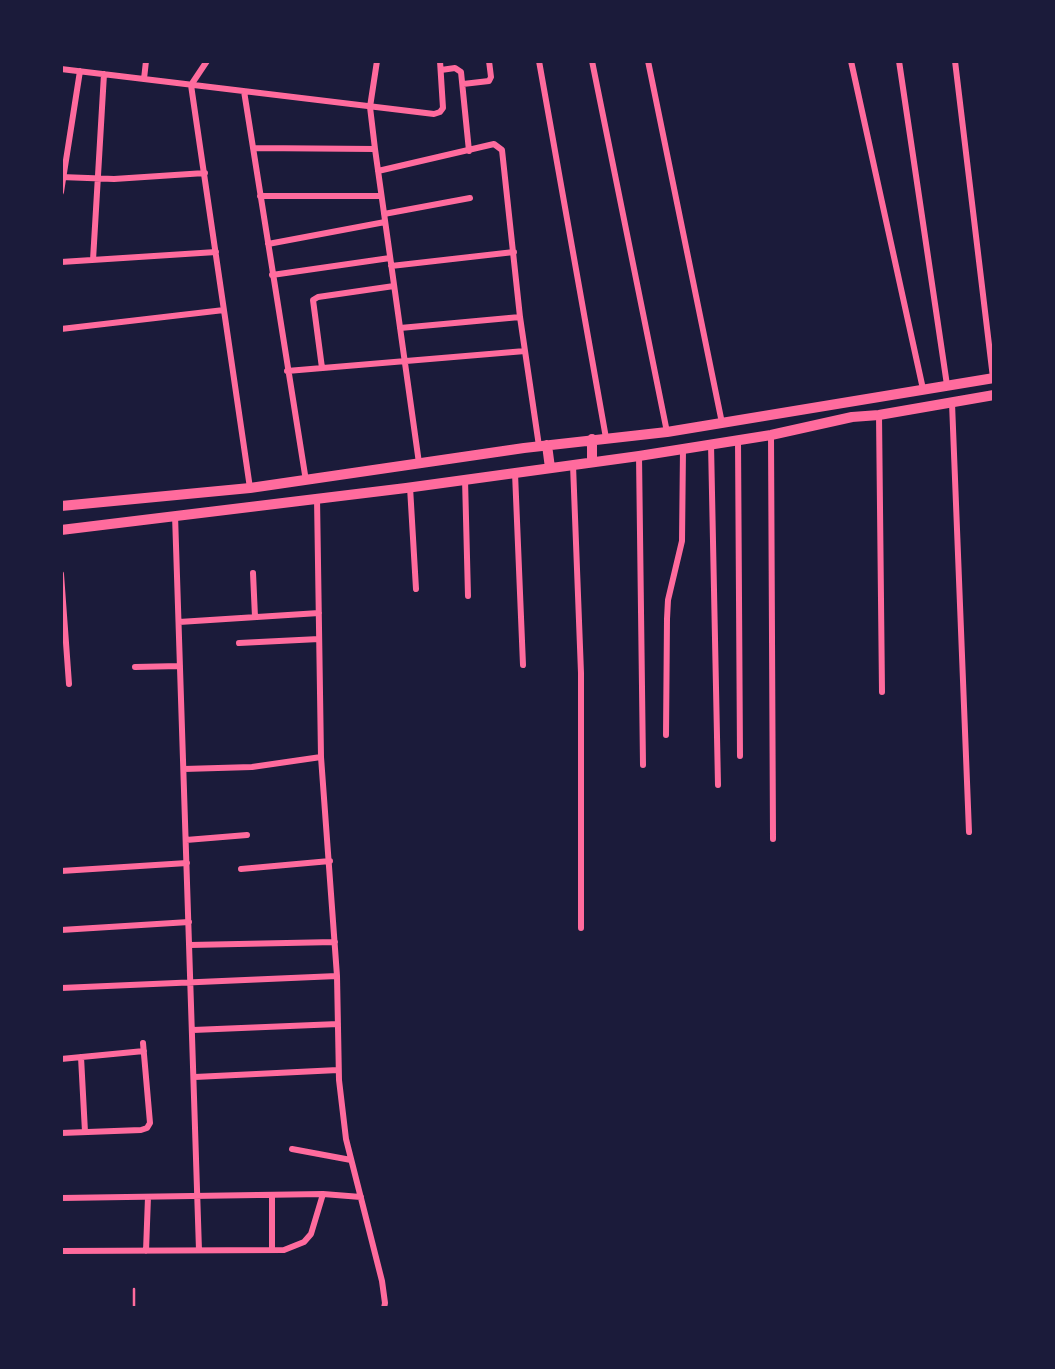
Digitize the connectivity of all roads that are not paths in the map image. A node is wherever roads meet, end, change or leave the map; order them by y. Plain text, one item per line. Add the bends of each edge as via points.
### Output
1 (146, 61) edge
2 (207, 61) edge
3 (377, 61) edge
4 (440, 61) edge
5 (489, 61) edge
6 (540, 61) edge
7 (592, 61) edge
8 (648, 61) edge
9 (851, 61) edge
10 (899, 61) edge
11 (955, 61) edge
12 (64, 66) edge
13 (441, 70) junction
14 (80, 71) junction
15 (104, 74) junction
16 (144, 79) junction
17 (463, 84) junction
18 (191, 85) junction
19 (244, 91) junction
20 (370, 107) junction
21 (253, 148) junction
22 (374, 149) junction
23 (469, 150) junction
24 (378, 171) junction
25 (205, 173) junction
26 (62, 177) edge
27 (97, 179) junction
28 (61, 192) edge
29 (260, 196) junction
30 (381, 197) junction
31 (470, 198) dead end
32 (384, 214) junction
33 (385, 222) junction
34 (268, 244) junction
35 (216, 252) junction
36 (514, 252) junction
37 (93, 260) junction
38 (61, 262) edge
39 (390, 262) junction
40 (272, 275) junction
41 (394, 286) junction
42 (224, 310) junction
43 (520, 317) junction
44 (400, 328) junction
45 (61, 329) edge
46 (525, 351) junction
47 (404, 361) junction
48 (322, 368) junction
49 (287, 371) junction
50 (993, 378) edge
51 (947, 385) junction
52 (923, 389) junction
53 (994, 395) edge
54 (952, 402) junction
55 (879, 415) junction
56 (722, 423) junction
57 (667, 432) junction
58 (771, 435) junction
59 (606, 438) junction
60 (592, 439) junction
61 (738, 440) junction
62 (711, 444) junction
63 (543, 445) junction
64 (683, 449) junction
65 (639, 456) junction
66 (592, 462) junction
67 (419, 463) junction
68 (573, 464) junction
69 (550, 468) junction
70 (515, 473) junction
71 (466, 478) junction
72 (306, 481) junction
73 (410, 487) junction
74 (250, 488) junction
75 (317, 498) junction
76 (61, 506) edge
77 (175, 515) junction
78 (61, 530) edge
79 (253, 573) dead end
80 (61, 574) edge
81 (415, 589) dead end
82 (468, 596) dead end
83 (319, 613) junction
84 (255, 617) junction
85 (179, 622) junction
86 (319, 639) junction
87 (239, 643) dead end
88 (523, 665) dead end
89 (180, 666) junction
90 (135, 667) dead end
91 (69, 684) dead end
92 (882, 692) dead end
93 (666, 736) dead end
94 (740, 756) dead end
95 (321, 757) junction
96 (643, 765) dead end
97 (184, 769) junction
98 (718, 785) dead end
99 (969, 832) dead end
100 (247, 835) dead end
101 (773, 839) dead end
102 (186, 840) junction
103 (330, 861) junction
104 (187, 863) junction
105 (241, 869) dead end
106 (61, 871) edge
107 (189, 922) junction
108 (581, 928) dead end
109 (61, 930) edge
110 (335, 942) junction
111 (190, 945) junction
112 (337, 976) junction
113 (191, 981) junction
114 (61, 988) edge
115 (338, 1024) junction
116 (193, 1030) junction
117 (81, 1057) junction
118 (61, 1059) edge
119 (338, 1070) junction
120 (195, 1077) junction
121 (85, 1132) junction
122 (61, 1133) edge
123 (292, 1149) dead end
124 (351, 1160) junction
125 (323, 1194) junction
126 (272, 1195) junction
127 (198, 1196) junction
128 (148, 1197) junction
129 (361, 1197) junction
130 (61, 1198) edge
131 (199, 1250) junction
132 (272, 1250) junction
133 (61, 1251) edge
134 (146, 1251) junction
135 (134, 1289) dead end
136 (134, 1308) edge
137 (384, 1308) edge

1 - 16 street
2 - 18 street
3 - 20 street
4 - 13 street
5 - 17 street via 489,81
6 - 59 street
7 - 57 street
8 - 56 street
9 - 52 street
10 - 51 street
11 - 50 street
12 - 14 street
13 - 17 street via 460,70
13 - 20 street via 443,106 438,114
14 - 15 street
14 - 26 street
15 - 16 street
15 - 27 street
16 - 18 street
17 - 23 street
18 - 19 street
18 - 25 street
19 - 20 street
19 - 21 street
20 - 22 street
21 - 22 street
21 - 29 street
22 - 24 street
23 - 24 street
23 - 36 street via 494,145 502,150
24 - 30 street
25 - 27 street
25 - 35 street
26 - 27 street
26 - 28 street
27 - 37 street
29 - 30 street
29 - 34 street
30 - 32 street
31 - 32 street
32 - 33 street
33 - 34 street
33 - 39 street
34 - 40 street
35 - 37 street
35 - 42 street
36 - 39 street
36 - 43 street
37 - 38 street
39 - 40 street
39 - 41 street
40 - 49 street
41 - 44 street
41 - 48 street via 313,300
42 - 45 street
42 - 74 street
43 - 44 street
43 - 46 street
44 - 47 street
46 - 47 street
46 - 63 street
47 - 48 street
47 - 67 street
48 - 49 street
49 - 72 street
50 - 51 highway
51 - 52 highway
52 - 56 highway
53 - 54 highway
54 - 55 highway
54 - 99 street
55 - 58 highway
55 - 92 street
56 - 57 highway
57 - 59 highway
58 - 61 highway
58 - 101 street
59 - 60 highway
60 - 63 highway
60 - 66 highway
61 - 62 highway
61 - 94 street
62 - 64 highway
62 - 98 street
63 - 67 highway
63 - 69 highway
64 - 65 highway
64 - 93 street via 682,541 668,600
65 - 66 highway
65 - 96 street
66 - 68 highway
67 - 72 highway
68 - 69 highway
68 - 108 street via 581,673
69 - 70 highway
70 - 71 highway
70 - 88 street
71 - 73 highway
71 - 82 street
72 - 74 highway
73 - 75 highway
73 - 81 street
74 - 76 highway
75 - 77 highway
75 - 83 street
77 - 78 highway
77 - 85 street
79 - 84 street
80 - 91 street
83 - 84 street
83 - 86 street
84 - 85 street
85 - 89 street
86 - 87 street
86 - 95 street
89 - 90 street
89 - 97 street
95 - 97 street via 252,767
95 - 103 street
97 - 102 street
100 - 102 street
102 - 104 street
103 - 105 street
103 - 110 street
104 - 106 street
104 - 107 street
107 - 109 street
107 - 111 street
110 - 111 street
110 - 112 street
111 - 113 street
112 - 113 street
112 - 115 street
113 - 114 street
113 - 116 street
115 - 116 street
115 - 119 street
116 - 120 street
117 - 118 street
117 - 121 street
117 - 121 street via 143,1047 150,1123 141,1130
119 - 120 street
119 - 124 street
120 - 127 street
121 - 122 street
123 - 124 street
124 - 129 street
125 - 126 street
125 - 129 street
125 - 132 street via 316,1224 304,1242 295,1248
126 - 127 street
126 - 132 street
127 - 128 street
127 - 131 street
128 - 130 street
128 - 134 street
129 - 137 street via 382,1281
131 - 132 street
131 - 134 street
133 - 134 street
135 - 136 lane

